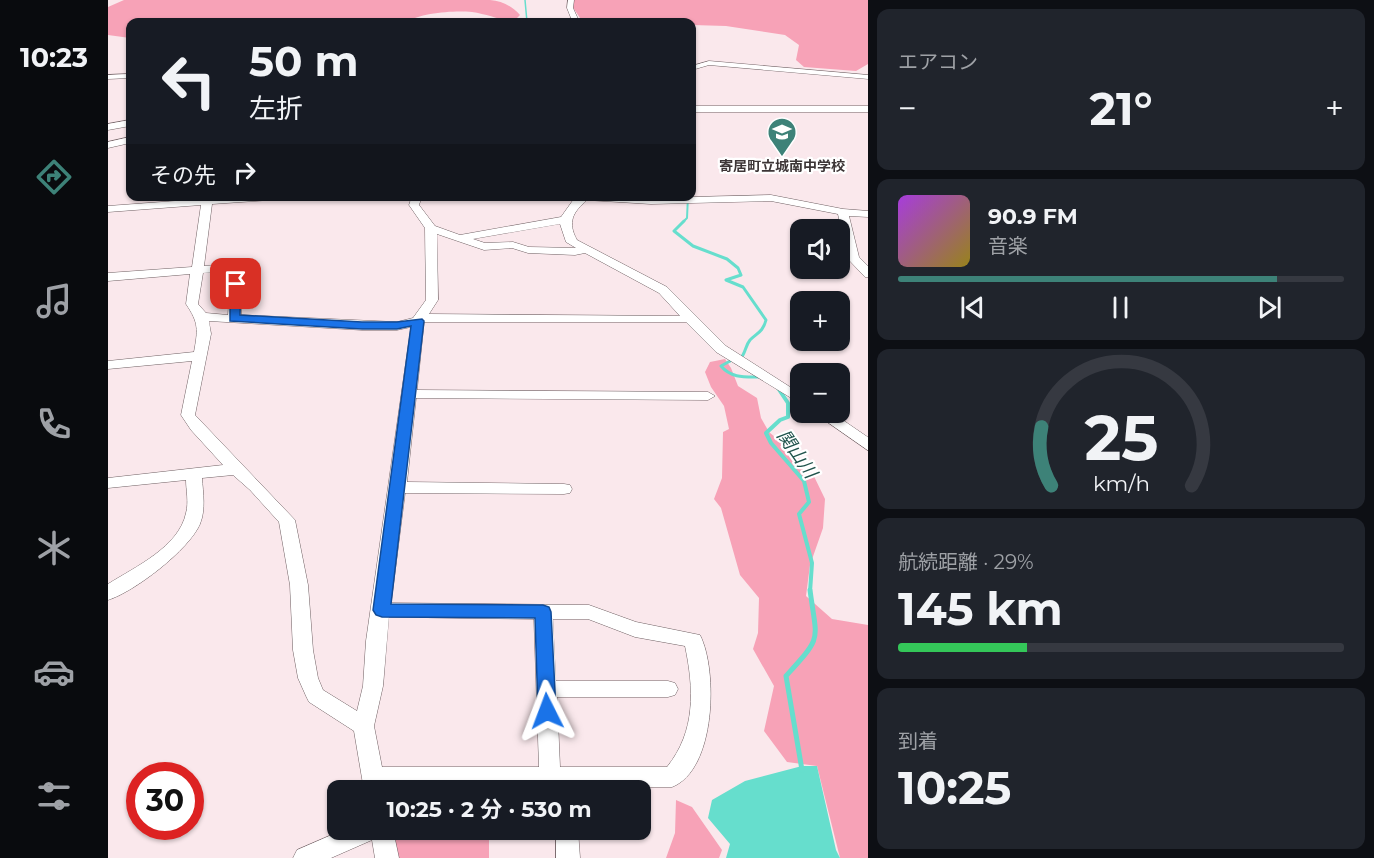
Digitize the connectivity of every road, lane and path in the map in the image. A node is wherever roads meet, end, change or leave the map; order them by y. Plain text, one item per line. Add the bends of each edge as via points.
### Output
1 (571, 0) edge
2 (575, 18) edge
3 (696, 67) edge
4 (126, 76) edge
5 (108, 77) edge
6 (868, 77) edge
7 (696, 109) edge
8 (868, 109) edge
9 (126, 124) edge
10 (108, 127) edge
11 (126, 142) edge
12 (108, 145) edge
13 (696, 199) edge
14 (188, 201) edge
15 (208, 201) edge
16 (415, 201) edge
17 (579, 201) edge
18 (108, 209) edge
19 (843, 212) junction
20 (868, 214) edge
21 (564, 220) junction
22 (431, 228) junction
23 (460, 238) junction
24 (585, 250) junction
25 (251, 266) dead end
26 (237, 267) junction
27 (196, 270) junction
28 (868, 274) edge
29 (108, 277) edge
30 (202, 317) junction
31 (234, 318) junction
32 (688, 318) junction
33 (419, 320) junction
34 (198, 356) junction
35 (108, 365) edge
36 (790, 393) edge
37 (410, 394) junction
38 (708, 396) dead end
39 (836, 423) edge
40 (868, 446) edge
41 (236, 470) junction
42 (194, 475) junction
43 (108, 483) edge
44 (398, 487) junction
45 (564, 489) dead end
46 (108, 593) edge
47 (382, 610) junction
48 (543, 612) junction
49 (546, 689) junction
50 (668, 689) dead end
51 (364, 726) junction
52 (372, 780) edge
53 (560, 780) edge
54 (588, 780) edge
55 (346, 840) edge
56 (384, 840) edge
57 (567, 840) edge
58 (305, 858) edge
59 (387, 858) edge
60 (568, 858) edge

1 - 2 street
3 - 6 street via 709,63
4 - 5 street
7 - 8 street
9 - 10 street
11 - 12 street
13 - 19 street via 771,198
14 - 18 street
15 - 27 street
16 - 22 street via 414,205
17 - 21 street
19 - 20 street
19 - 28 street via 853,258
21 - 23 street
21 - 24 street via 572,242
22 - 23 street
22 - 33 street via 432,300
23 - 24 street via 484,247
24 - 32 street via 663,290
25 - 26 street
26 - 27 street
26 - 31 street
27 - 29 street
27 - 30 street via 192,304
30 - 31 street
30 - 34 street via 204,334
31 - 33 street via 362,326 397,326
32 - 33 street
32 - 36 street via 722,350
33 - 37 street
34 - 35 street
34 - 41 street via 188,416
37 - 38 street
37 - 44 street
39 - 40 street
41 - 42 street
41 - 51 street via 287,520 299,585 303,650 316,696
42 - 43 street
42 - 46 street via 195,513 190,527 175,547
44 - 45 street
44 - 47 street
47 - 48 street
47 - 51 street
48 - 49 street
48 - 54 street via 589,612 635,630 693,640 703,699 700,730 684,765 672,777
49 - 50 street
49 - 53 street
51 - 52 street
55 - 58 street
56 - 59 street
57 - 60 street

